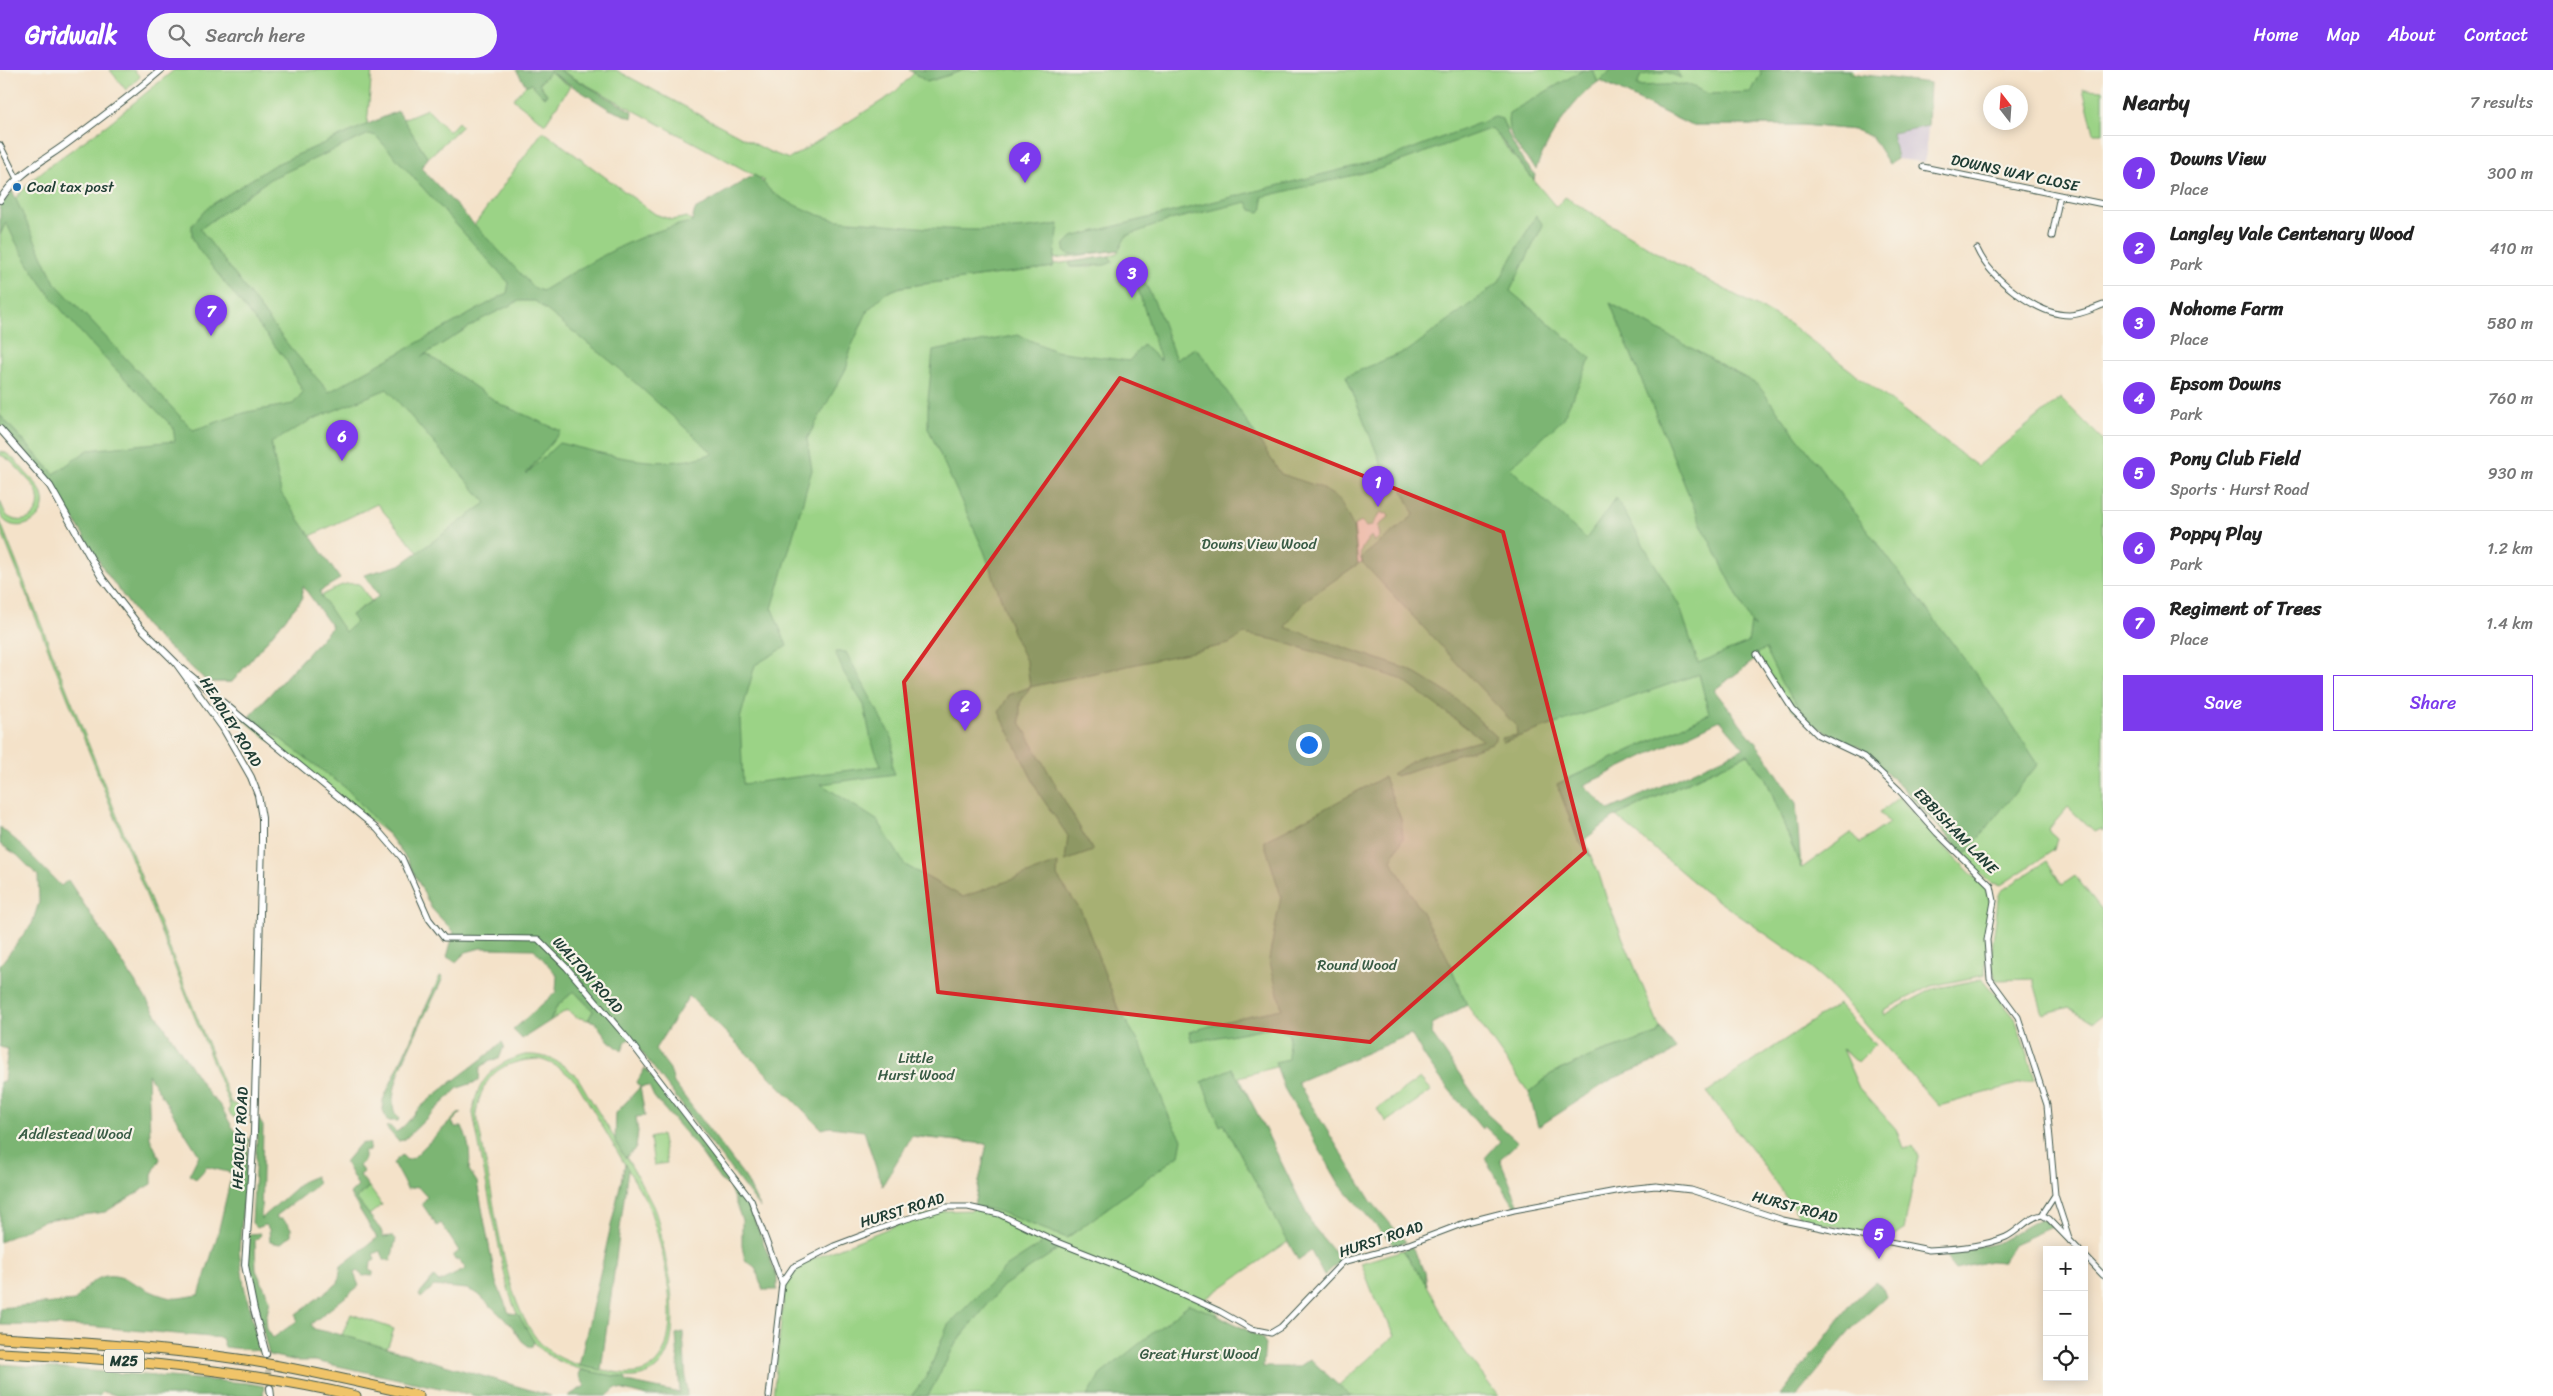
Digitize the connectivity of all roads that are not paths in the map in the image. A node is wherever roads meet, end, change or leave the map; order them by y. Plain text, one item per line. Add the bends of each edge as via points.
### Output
1 (161, 70) edge
2 (0, 145) edge
3 (1923, 167) dead end
4 (17, 179) junction
5 (2060, 195) junction
6 (0, 200) edge
7 (2103, 204) edge
8 (2052, 236) dead end
9 (1977, 249) dead end
10 (2103, 305) edge
11 (0, 429) edge
12 (1757, 654) dead end
13 (176, 663) junction
14 (2055, 1196) junction
15 (2057, 1208) junction
16 (2042, 1215) junction
17 (2049, 1218) junction
18 (2070, 1241) junction
19 (2075, 1246) edge
20 (2088, 1259) edge
21 (777, 1264) junction
22 (793, 1267) junction
23 (2103, 1275) edge
24 (782, 1283) junction
25 (0, 1338) edge
26 (0, 1353) edge
27 (266, 1354) tunnel mouth
28 (270, 1388) tunnel mouth
29 (271, 1396) edge
30 (356, 1396) edge
31 (420, 1396) edge
32 (769, 1396) edge

1 - 4 street
2 - 4 street
3 - 5 street, DOWNS WAY CLOSE
4 - 6 street
5 - 7 street, DOWNS WAY CLOSE
5 - 8 street
9 - 10 street via 1988,267 2013,291 2047,311 2079,314
11 - 13 street, HEADLEY ROAD via 50,486 102,578 140,627
12 - 14 street, EBBISHAM LANE via 1793,710 1818,735 1864,757 1991,886 1994,901 1987,940 1990,979 2018,1017 2048,1105
13 - 21 street, WALTON ROAD via 377,829 402,858 428,919 444,938 538,939 567,968 639,1052 751,1200
13 - 27 street, HEADLEY ROAD via 239,754 258,796 262,818 254,1133 245,1265
14 - 15 street, EBBISHAM LANE
14 - 16 street
15 - 17 street
15 - 18 street, EBBISHAM LANE
16 - 17 street, EBBISHAM LANE
16 - 22 street, HURST ROAD via 2034,1216 2004,1238 1953,1249 1929,1250 1783,1220 1691,1190 1656,1186 1627,1189 1467,1222 1409,1244 1343,1262 1281,1328 1271,1333 1251,1330 1219,1311 999,1214 968,1207 946,1207 900,1221 828,1248
17 - 18 street, EBBISHAM LANE
18 - 19 street, EBBISHAM LANE
20 - 23 street
21 - 22 street via 784,1269
21 - 24 street, WALTON ROAD
22 - 24 street, HURST ROAD
24 - 32 street
25 - 31 highway, M25 via 245,1360
26 - 30 highway, M25 via 196,1368
28 - 29 street

